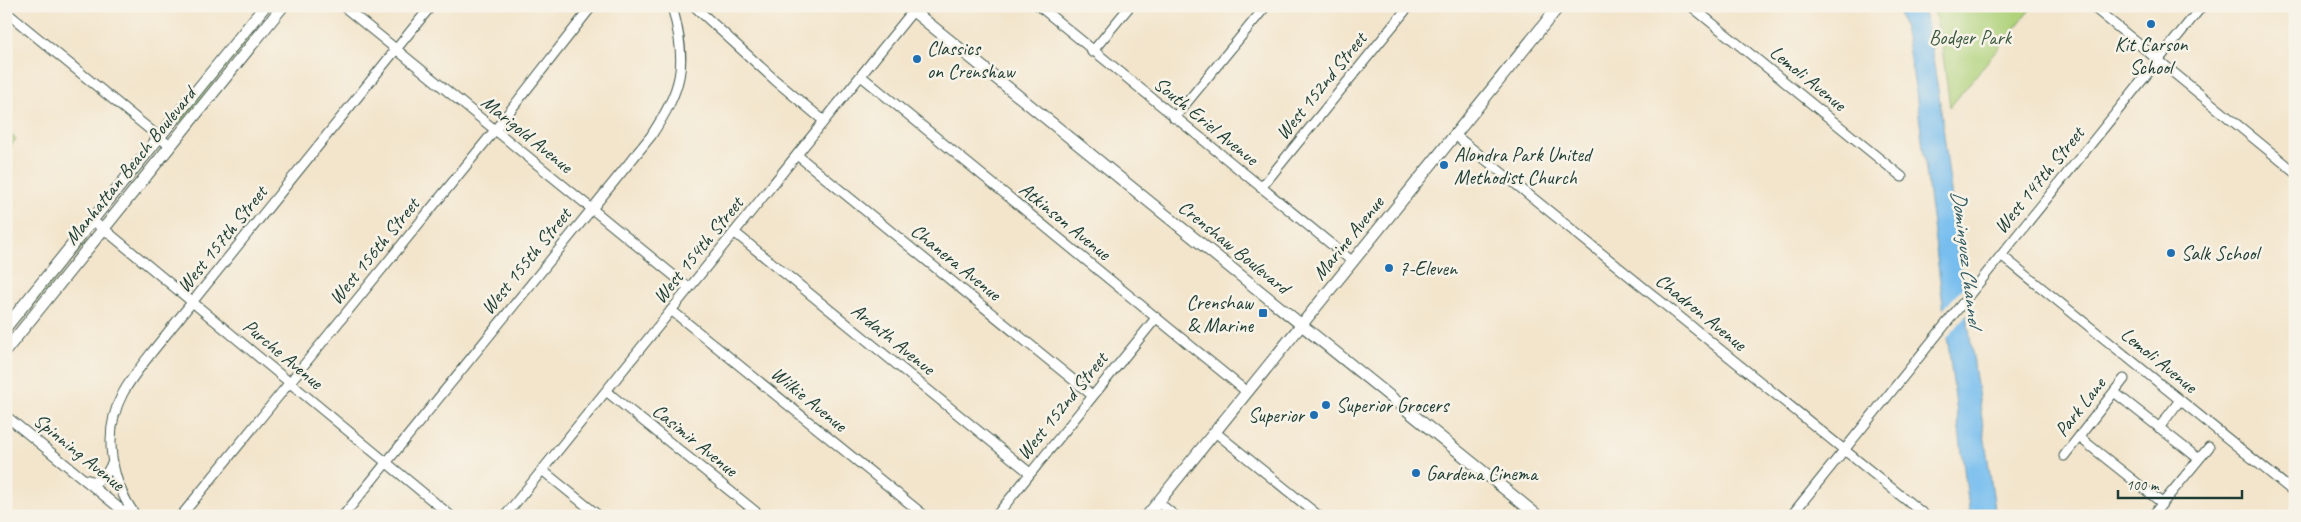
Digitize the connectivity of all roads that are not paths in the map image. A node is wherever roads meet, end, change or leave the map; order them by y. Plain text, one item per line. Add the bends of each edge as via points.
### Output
1 (265, 6) edge
2 (284, 6) edge
3 (343, 6) edge
4 (432, 6) edge
5 (592, 6) edge
6 (674, 6) edge
7 (694, 6) edge
8 (1038, 6) edge
9 (1130, 6) edge
10 (1266, 6) edge
11 (1409, 6) edge
12 (1559, 6) edge
13 (1691, 6) edge
14 (2092, 6) edge
15 (2202, 6) edge
16 (912, 8) edge
17 (6, 12) edge
18 (396, 49) junction
19 (1092, 52) junction
20 (2158, 61) junction
21 (861, 76) junction
22 (1174, 118) junction
23 (824, 121) junction
24 (495, 130) junction
25 (1455, 135) junction
26 (159, 137) junction
27 (170, 146) junction
28 (797, 154) junction
29 (2295, 172) edge
30 (1902, 177) dead end
31 (1261, 188) junction
32 (591, 208) junction
33 (92, 222) junction
34 (104, 228) junction
35 (734, 232) junction
36 (2001, 255) junction
37 (1352, 262) junction
38 (689, 288) junction
39 (193, 303) junction
40 (671, 310) junction
41 (1156, 318) junction
42 (6, 326) edge
43 (1301, 326) junction
44 (6, 350) edge
45 (2124, 379) dead end
46 (289, 382) junction
47 (606, 391) junction
48 (1247, 392) junction
49 (2114, 392) junction
50 (1093, 396) junction
51 (2180, 400) junction
52 (6, 416) edge
53 (2159, 428) junction
54 (1215, 432) junction
55 (2079, 437) junction
56 (2209, 447) dead end
57 (1845, 449) junction
58 (2064, 456) dead end
59 (2199, 459) junction
60 (113, 462) junction
61 (387, 463) junction
62 (542, 470) junction
63 (1030, 473) junction
64 (85, 480) junction
65 (2295, 493) edge
66 (1158, 502) junction
67 (2162, 503) junction
68 (129, 516) edge
69 (136, 516) edge
70 (181, 516) edge
71 (342, 516) edge
72 (451, 516) edge
73 (505, 516) edge
74 (599, 516) edge
75 (761, 516) edge
76 (925, 516) edge
77 (996, 516) edge
78 (1147, 516) edge
79 (1175, 516) edge
80 (1320, 516) edge
81 (1538, 516) edge
82 (1791, 516) edge
83 (1926, 516) edge
84 (2152, 516) edge

1 - 26 main road, Manhattan Beach Boulevard
2 - 27 main road, Manhattan Beach Boulevard
3 - 18 street, Marigold Avenue
4 - 18 street, West 157th Street
5 - 24 street, West 156th Street
6 - 32 street, West 155th Street via 681,54 679,84 673,100 651,136
7 - 23 street
8 - 19 street, South Eriel Avenue
9 - 19 street
10 - 22 street
11 - 31 street, West 152nd Street
12 - 25 main road, Marine Avenue
13 - 30 street, Lemoli Avenue
14 - 20 street
15 - 20 street, West 147th Street
16 - 21 street, West 154th Street
16 - 43 main road, Crenshaw Boulevard
17 - 26 street
18 - 24 street, Marigold Avenue
18 - 39 street, West 157th Street
19 - 22 street, South Eriel Avenue
20 - 29 street
20 - 36 street, West 147th Street
21 - 23 street, West 154th Street
21 - 41 street, Atkinson Avenue
22 - 31 street, South Eriel Avenue
23 - 28 street, West 154th Street
24 - 32 street, Marigold Avenue
24 - 46 street, West 156th Street
25 - 37 main road, Marine Avenue
25 - 57 street, Chadron Avenue
26 - 27 street
26 - 33 main road, Manhattan Beach Boulevard
27 - 34 main road, Manhattan Beach Boulevard
28 - 35 street, West 154th Street
28 - 50 street, Chanera Avenue
31 - 37 street, South Eriel Avenue
32 - 38 street, Marigold Avenue
32 - 61 street, West 155th Street
33 - 34 street, Purche Avenue
33 - 42 main road, Manhattan Beach Boulevard
34 - 39 street, Purche Avenue
34 - 44 main road, Manhattan Beach Boulevard
35 - 38 street, West 154th Street
35 - 63 street, Ardath Avenue
36 - 51 street, Lemoli Avenue
36 - 57 street, West 147th Street
37 - 43 main road, Marine Avenue
38 - 40 street, West 154th Street
39 - 46 street, Purche Avenue
39 - 60 street, West 157th Street via 123,392 113,421
40 - 47 street, West 154th Street
40 - 76 street, Wilkie Avenue
41 - 48 street, Atkinson Avenue
41 - 50 street, West 152nd Street
43 - 48 main road, Marine Avenue
43 - 81 main road, Crenshaw Boulevard
45 - 49 street, Park Lane
46 - 61 street, Purche Avenue
46 - 70 street, West 156th Street
47 - 62 street, West 154th Street
47 - 75 street, Casimir Avenue
48 - 54 main road, Marine Avenue
49 - 53 street
49 - 55 street, Park Lane
50 - 63 street, West 152nd Street
51 - 53 street
51 - 65 street, Lemoli Avenue
52 - 64 street, Spinning Avenue
53 - 59 street
54 - 66 main road, Marine Avenue
54 - 80 street
55 - 58 street, Park Lane
55 - 67 street
56 - 59 street
57 - 82 street, West 147th Street
57 - 83 street, Chadron Avenue
59 - 67 street
60 - 64 street via 105,476 96,482
60 - 69 street, West 157th Street via 125,499
61 - 71 street, West 155th Street
61 - 72 street, Purche Avenue
62 - 73 street, West 154th Street
62 - 74 street
63 - 77 street, West 152nd Street
64 - 68 street, Spinning Avenue
66 - 78 main road, Marine Avenue
66 - 79 street
67 - 84 street

